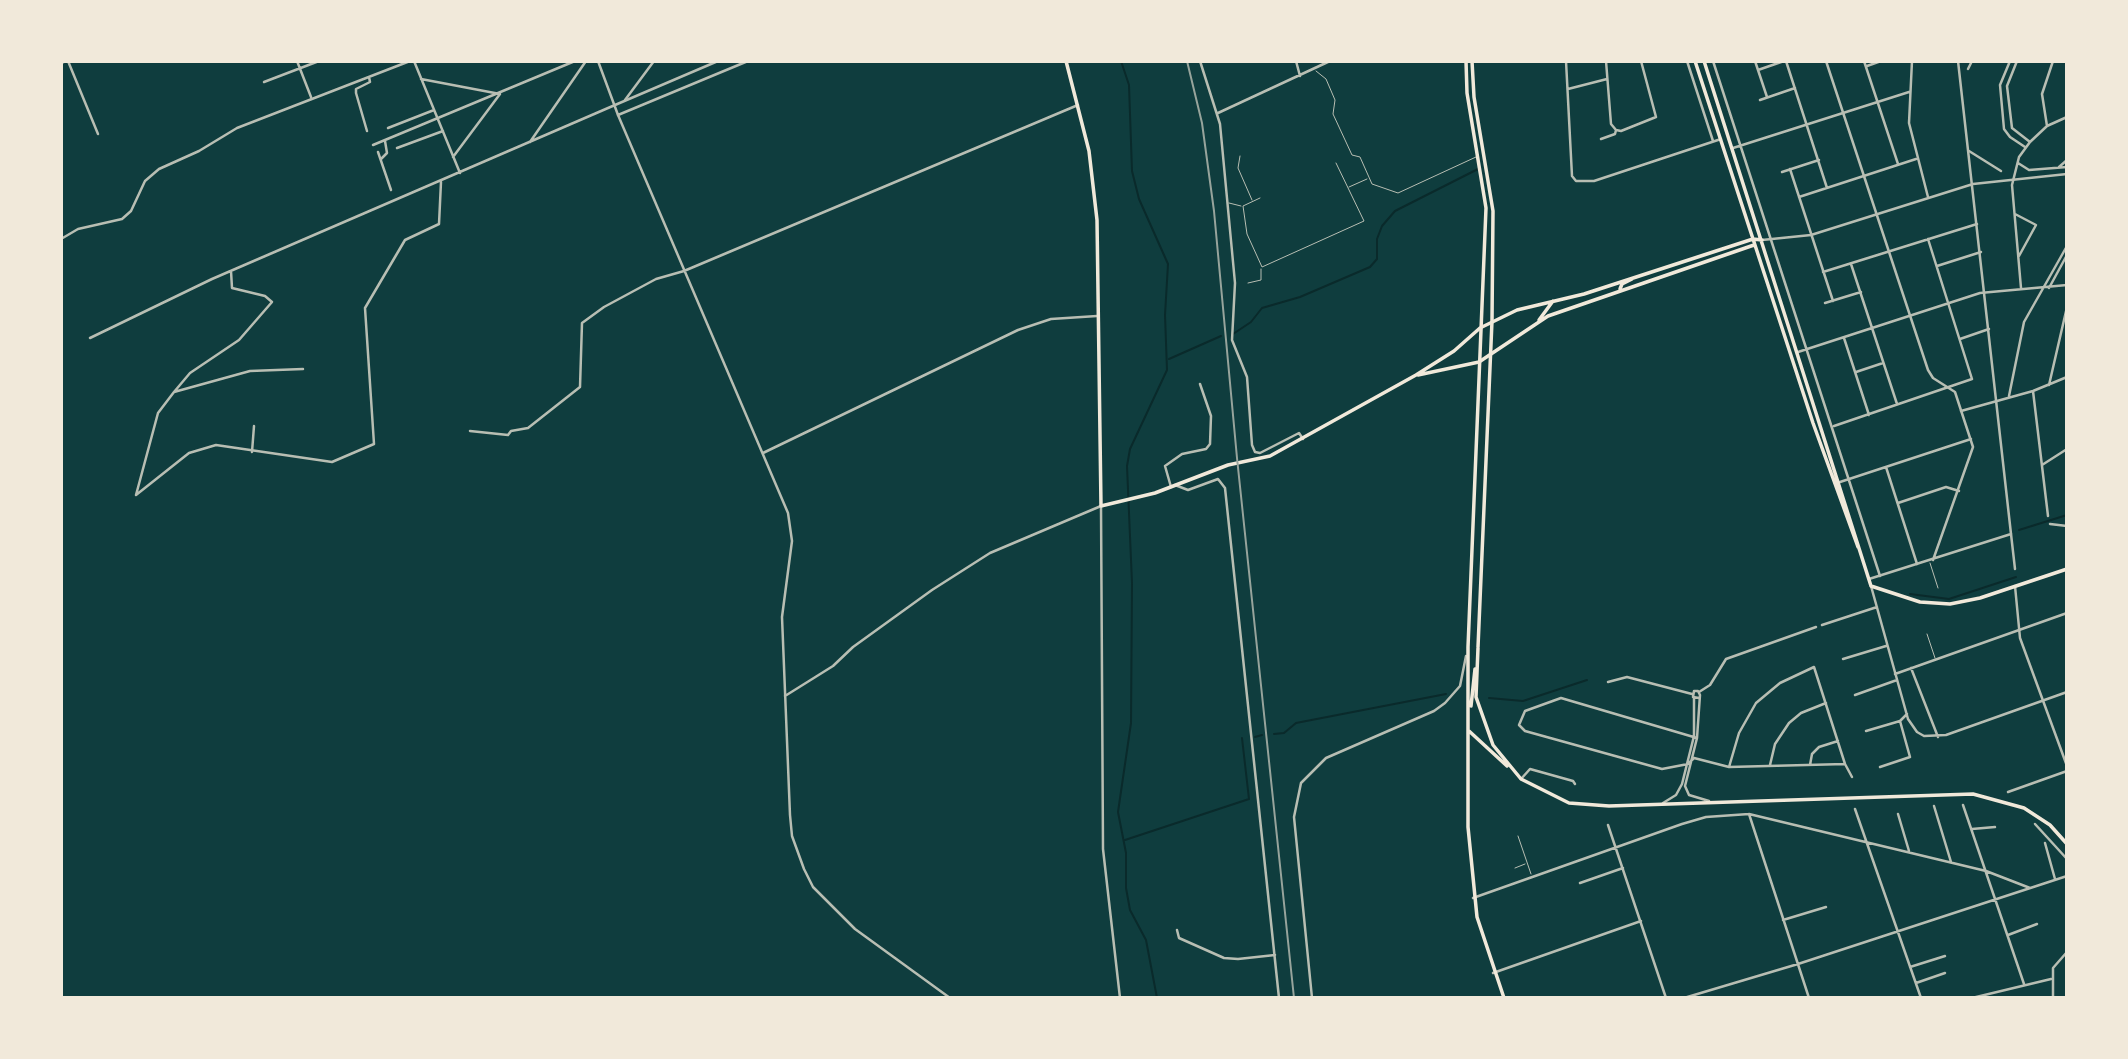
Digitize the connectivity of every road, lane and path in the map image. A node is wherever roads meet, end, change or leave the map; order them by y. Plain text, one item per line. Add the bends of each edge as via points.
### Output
1 (67, 61) edge
2 (297, 61) edge
3 (319, 61) edge
4 (412, 61) edge
5 (575, 61) edge
6 (586, 61) edge
7 (598, 61) edge
8 (654, 61) edge
9 (718, 61) edge
10 (748, 61) edge
11 (1066, 61) edge
12 (1200, 61) edge
13 (1296, 61) edge
14 (1330, 61) edge
15 (1466, 61) edge
16 (1472, 61) edge
17 (1566, 61) edge
18 (1606, 61) edge
19 (1641, 61) edge
20 (1687, 61) edge
21 (1695, 61) edge
22 (1704, 61) edge
23 (1713, 61) edge
24 (1755, 61) edge
25 (1785, 61) edge
26 (1826, 61) edge
27 (1864, 61) edge
28 (1881, 61) edge
29 (1912, 61) edge
30 (1958, 61) edge
31 (1972, 61) edge
32 (2010, 61) edge
33 (2017, 61) edge
34 (2053, 61) edge
35 (61, 63) edge
36 (1866, 66) junction
37 (2007, 67) junction
38 (300, 69) junction
39 (1314, 69) junction
40 (1968, 69) dead end
41 (1758, 70) junction
42 (2013, 70) junction
43 (1300, 76) junction
44 (369, 77) junction
45 (421, 79) junction
46 (1607, 79) junction
47 (264, 82) dead end
48 (666, 84) junction
49 (1795, 88) junction
50 (1568, 89) junction
51 (1909, 92) junction
52 (500, 94) junction
53 (670, 94) junction
54 (1767, 97) junction
55 (312, 98) junction
56 (1760, 100) dead end
57 (2008, 100) junction
58 (2001, 101) junction
59 (624, 102) junction
60 (1878, 102) junction
61 (615, 105) junction
62 (1078, 106) junction
63 (434, 110) junction
64 (1218, 113) junction
65 (1843, 114) junction
66 (618, 115) junction
67 (2067, 117) edge
68 (438, 120) junction
69 (1807, 125) junction
70 (2047, 126) junction
71 (388, 128) dead end
72 (1616, 130) junction
73 (367, 131) dead end
74 (443, 131) junction
75 (98, 134) dead end
76 (1601, 139) dead end
77 (1721, 139) junction
78 (385, 141) junction
79 (530, 142) junction
80 (1714, 142) junction
81 (2030, 142) junction
82 (373, 145) dead end
83 (1741, 146) junction
84 (2026, 147) junction
85 (397, 148) dead end
86 (1733, 148) junction
87 (1969, 151) junction
88 (378, 152) dead end
89 (1240, 156) dead end
90 (1478, 156) junction
91 (453, 157) junction
92 (380, 159) junction
93 (1916, 159) junction
94 (1819, 160) junction
95 (2067, 160) edge
96 (1336, 163) dead end
97 (2018, 163) junction
98 (1898, 164) junction
99 (1480, 166) junction
100 (2067, 166) edge
101 (2058, 167) junction
102 (1790, 169) junction
103 (2000, 171) dead end
104 (1782, 172) dead end
105 (460, 173) junction
106 (2067, 174) edge
107 (1863, 176) junction
108 (1369, 178) junction
109 (2014, 179) junction
110 (1490, 180) junction
111 (441, 182) junction
112 (1973, 184) junction
113 (1348, 188) junction
114 (1827, 188) junction
115 (391, 190) dead end
116 (1799, 197) junction
117 (1928, 197) junction
118 (1260, 198) dead end
119 (1256, 200) junction
120 (1253, 202) junction
121 (1230, 203) junction
122 (1243, 206) junction
123 (1259, 207) dead end
124 (2015, 214) junction
125 (1876, 215) junction
126 (1977, 223) junction
127 (1811, 235) junction
128 (61, 239) edge
129 (1771, 239) junction
130 (1928, 239) junction
131 (1762, 240) junction
132 (1754, 242) junction
133 (2067, 246) edge
134 (1890, 252) junction
135 (1981, 252) junction
136 (2067, 255) edge
137 (2019, 256) junction
138 (1851, 264) junction
139 (1937, 266) junction
140 (1262, 268) junction
141 (1656, 268) junction
142 (231, 271) junction
143 (684, 271) junction
144 (1823, 272) junction
145 (1248, 283) dead end
146 (1611, 284) junction
147 (2067, 285) edge
148 (1623, 287) junction
149 (2042, 288) junction
150 (2049, 288) junction
151 (2021, 289) junction
152 (1861, 292) junction
153 (1985, 292) junction
154 (1553, 300) junction
155 (1833, 301) junction
156 (1825, 303) dead end
157 (1948, 303) junction
158 (2067, 307) edge
159 (1910, 315) junction
160 (1099, 316) junction
161 (1492, 321) junction
162 (1535, 324) junction
163 (1480, 328) junction
164 (1872, 328) junction
165 (1989, 329) junction
166 (1844, 337) junction
167 (90, 338) dead end
168 (1960, 339) junction
169 (1806, 349) junction
170 (1798, 352) junction
171 (1491, 357) junction
172 (1479, 362) junction
173 (1884, 363) junction
174 (303, 369) dead end
175 (1856, 372) junction
176 (1416, 375) junction
177 (2067, 377) edge
178 (1200, 384) dead end
179 (2049, 384) junction
180 (1950, 388) junction
181 (2033, 391) junction
182 (174, 392) junction
183 (2009, 396) junction
184 (1996, 402) junction
185 (1898, 405) junction
186 (1961, 411) junction
187 (1869, 415) junction
188 (254, 426) dead end
189 (1834, 426) junction
190 (470, 431) dead end
191 (1303, 439) junction
192 (1971, 439) junction
193 (2067, 449) edge
194 (252, 452) junction
195 (763, 453) junction
196 (2042, 465) junction
197 (1886, 467) junction
198 (1849, 479) junction
199 (1840, 482) junction
200 (1173, 486) junction
201 (1959, 491) junction
202 (1898, 503) junction
203 (1101, 506) junction
204 (2048, 516) dead end
205 (2050, 524) dead end
206 (2067, 526) edge
207 (2011, 534) junction
208 (1931, 560) junction
209 (1917, 565) junction
210 (1866, 566) junction
211 (2015, 569) dead end
212 (2067, 569) edge
213 (1880, 576) junction
214 (1870, 579) junction
215 (1871, 586) junction
216 (2015, 586) junction
217 (1938, 588) dead end
218 (1877, 607) junction
219 (2067, 613) edge
220 (1822, 625) dead end
221 (1816, 627) dead end
222 (2019, 631) junction
223 (1927, 634) dead end
224 (1888, 645) junction
225 (1468, 647) junction
226 (1478, 648) junction
227 (1843, 659) dead end
228 (1936, 660) junction
229 (1911, 668) junction
230 (1895, 674) junction
231 (1897, 680) junction
232 (1608, 682) dead end
233 (1699, 692) junction
234 (2067, 692) edge
235 (1855, 695) dead end
236 (786, 696) junction
237 (1695, 696) junction
238 (2043, 701) junction
239 (1826, 703) junction
240 (1907, 714) junction
241 (1469, 719) junction
242 (1900, 721) junction
243 (1469, 730) junction
244 (1866, 731) dead end
245 (1696, 737) junction
246 (1938, 737) junction
247 (1838, 741) junction
248 (1694, 758) junction
249 (1688, 764) junction
250 (1845, 764) junction
251 (1770, 765) junction
252 (1810, 765) junction
253 (2067, 766) edge
254 (1730, 767) junction
255 (1880, 767) dead end
256 (2067, 771) edge
257 (1514, 772) junction
258 (1852, 777) dead end
259 (1521, 779) junction
260 (1575, 784) dead end
261 (1684, 785) junction
262 (2008, 792) dead end
263 (1716, 802) junction
264 (1657, 805) junction
265 (1963, 805) dead end
266 (1934, 806) dead end
267 (1855, 809) dead end
268 (1749, 814) junction
269 (1898, 814) dead end
270 (2035, 824) dead end
271 (1608, 825) dead end
272 (1995, 827) dead end
273 (1972, 830) junction
274 (1518, 836) dead end
275 (1866, 840) junction
276 (2045, 843) dead end
277 (2067, 844) edge
278 (1616, 847) junction
279 (1909, 851) junction
280 (2067, 859) edge
281 (1951, 862) junction
282 (1527, 863) junction
283 (1515, 868) dead end
284 (1623, 868) junction
285 (1986, 871) junction
286 (2067, 876) edge
287 (1532, 877) junction
288 (2056, 879) junction
289 (1580, 883) dead end
290 (2031, 888) junction
291 (1474, 898) junction
292 (1996, 900) junction
293 (1826, 906) dead end
294 (1783, 920) junction
295 (1641, 921) junction
296 (2037, 924) dead end
297 (1177, 930) dead end
298 (1898, 930) junction
299 (2008, 934) junction
300 (2067, 952) edge
301 (1275, 955) junction
302 (1945, 956) dead end
303 (1798, 964) junction
304 (1910, 967) junction
305 (1493, 972) junction
306 (1945, 973) dead end
307 (2051, 979) junction
308 (1916, 983) junction
309 (2024, 984) junction
310 (950, 998) edge
311 (1119, 998) edge
312 (1279, 998) edge
313 (1311, 998) edge
314 (1504, 998) edge
315 (1666, 998) edge
316 (1684, 998) edge
317 (1809, 998) edge
318 (1921, 998) edge
319 (1972, 998) edge
320 (2053, 998) edge

1 - 35 street
1 - 75 street
2 - 38 street
3 - 38 street
4 - 44 street
4 - 45 street
5 - 52 street
6 - 79 street
7 - 61 street
8 - 59 street
9 - 48 street
10 - 53 street
11 - 62 main road
12 - 64 street
13 - 43 street
14 - 39 street
15 - 90 main road
16 - 110 main road
17 - 50 street
18 - 46 street
19 - 72 street via 1657,117
20 - 80 street
21 - 77 main road
22 - 86 main road
23 - 83 street
24 - 41 street
25 - 41 street
25 - 49 street
26 - 65 street
27 - 36 street
28 - 36 street
29 - 51 street
30 - 87 street
31 - 40 street
32 - 37 street
33 - 42 street
34 - 70 street via 2042,94
36 - 60 street
37 - 42 street
37 - 58 street via 2000,85
38 - 47 street
38 - 55 street
39 - 43 street
39 - 108 lane via 1326,79 1335,100 1333,114 1352,155 1360,157
41 - 54 street
42 - 57 street
43 - 64 street
44 - 55 street
44 - 73 street via 370,82 356,89
45 - 52 street
45 - 63 street
46 - 50 street
46 - 72 street via 1611,124
48 - 53 street
48 - 59 street
49 - 54 street
49 - 69 street
50 - 80 street via 1572,176 1576,181 1594,181
51 - 60 street
51 - 93 street
52 - 68 street
52 - 91 street
53 - 66 street
54 - 56 street
55 - 128 street via 237,128 159,169 145,181 131,211 122,219 78,229
57 - 58 street
57 - 81 street via 2012,128
58 - 84 street via 2006,133
59 - 61 street
60 - 65 street
60 - 98 street
61 - 66 street
61 - 79 street
62 - 143 street
62 - 160 main road via 1095,191
63 - 68 street
63 - 71 street
64 - 121 street
65 - 69 street
65 - 107 street
66 - 143 street
67 - 70 street
68 - 74 street
68 - 78 street
69 - 83 street
69 - 94 street
70 - 81 street
72 - 76 street
74 - 85 street
74 - 91 street
77 - 80 street
77 - 132 main road
78 - 82 street
78 - 92 street via 387,153
79 - 105 street
81 - 84 street
83 - 86 street
83 - 129 street
84 - 97 street
86 - 131 main road
87 - 103 street
87 - 112 street
88 - 92 street
89 - 120 lane via 1238,168
90 - 99 main road
90 - 108 lane via 1398,193 1372,184
91 - 105 street
92 - 115 street
93 - 98 street
93 - 117 street
94 - 102 street
94 - 114 street
95 - 101 street
96 - 113 lane
97 - 101 street via 2029,170
97 - 109 street
98 - 107 street
99 - 110 main road
99 - 163 main road via 1486,208
100 - 101 street
102 - 104 street
102 - 116 street
105 - 111 street
106 - 109 street
107 - 114 street
107 - 125 street
108 - 113 lane
109 - 112 street
109 - 124 street
110 - 161 main road
111 - 142 street
111 - 194 street via 439,225 405,240 365,309 374,444 332,462
112 - 117 street
112 - 126 street
113 - 140 lane via 1364,220
114 - 116 street
116 - 127 street
117 - 125 street
118 - 119 lane
119 - 120 lane
119 - 123 lane
120 - 122 lane
121 - 122 lane
121 - 191 street via 1235,283 1231,330 1247,377 1254,450 1260,453 1299,433
122 - 140 lane via 1247,234
124 - 137 street
124 - 137 street via 2036,225
125 - 127 street
125 - 134 street
126 - 130 street
126 - 135 street
127 - 129 street
127 - 144 street
129 - 131 street
129 - 169 street
130 - 134 street
130 - 139 street
131 - 132 main road
131 - 170 main road
132 - 141 main road
132 - 148 main road
132 - 210 main road
133 - 149 street
134 - 138 street
134 - 159 street
135 - 139 street
135 - 153 street
136 - 150 street
137 - 151 street
138 - 144 street
138 - 152 street
139 - 157 street
140 - 145 lane via 1261,280
141 - 146 main road
141 - 148 main road
142 - 167 street
142 - 182 street via 232,288 272,302 239,340 190,373
143 - 190 street via 656,279 582,323 580,387 528,428 508,435
143 - 195 street
144 - 155 street
146 - 148 main road
146 - 154 main road
147 - 150 street
148 - 162 main road
149 - 150 street
149 - 151 street
149 - 183 street via 2024,322
151 - 153 street
152 - 155 street
152 - 164 street
153 - 157 street
153 - 165 street
154 - 161 main road
154 - 162 main road
155 - 156 street
157 - 159 street
157 - 168 street
158 - 179 street
159 - 164 street
159 - 180 street via 1928,370
160 - 195 street via 1051,319 1018,330
160 - 203 main road
161 - 163 main road
161 - 171 main road
162 - 171 main road
163 - 172 main road
163 - 176 main road
164 - 166 street
164 - 173 street
165 - 168 street
165 - 184 street
166 - 169 street
166 - 175 street
168 - 180 street via 1972,379
169 - 170 street
169 - 189 street
170 - 199 main road
171 - 172 main road
171 - 226 main road
172 - 176 main road
172 - 225 main road
173 - 175 street
173 - 185 street
174 - 182 street via 250,371
175 - 187 street
176 - 191 main road
177 - 179 street
178 - 200 street via 1211,416 1210,444 1165,466
179 - 181 street
180 - 185 street
180 - 186 street
181 - 183 street
181 - 196 street
182 - 194 street via 158,413 136,495 189,453 216,445
183 - 184 street
184 - 186 street
184 - 207 street
185 - 187 street
186 - 192 street
187 - 189 street
188 - 194 street
189 - 198 street
191 - 200 main road via 1270,456 1228,465
192 - 197 street
192 - 201 street via 1974,451
193 - 196 street
195 - 236 street via 788,513 792,541 782,617
196 - 204 street
197 - 198 street
197 - 202 street
198 - 199 street
198 - 213 street
199 - 210 main road
200 - 203 main road
200 - 301 street via 1188,490 1218,479 1225,488
201 - 202 street via 1946,487
201 - 208 street
202 - 209 street
203 - 236 street via 990,553
203 - 311 street via 1103,849
205 - 206 street
207 - 208 street
207 - 211 street
208 - 209 street
208 - 217 lane
209 - 213 street
210 - 214 main road
212 - 216 main road
213 - 214 street
214 - 215 main road
215 - 216 main road via 1920,602 1950,604
215 - 218 street
216 - 222 street
218 - 220 street
218 - 224 street
219 - 222 street
221 - 233 street via 1726,659 1710,685
222 - 228 street
222 - 238 street
223 - 228 lane
224 - 227 street
224 - 230 street
225 - 241 main road
225 - 313 street via 1460,686 1446,703 1326,758 1301,783 1294,817
226 - 241 main road
226 - 257 main road via 1480,715 1493,745
228 - 229 street
229 - 230 street
229 - 246 street
230 - 231 street
231 - 235 street
231 - 240 street
232 - 237 street via 1632,678
233 - 237 street
233 - 237 street
234 - 238 street
236 - 310 street via 792,836 813,887 855,929
237 - 245 street
238 - 246 street
238 - 253 street
239 - 247 street
239 - 251 street via 1789,723 1775,744
239 - 254 street via 1814,667 1780,682 1750,712
240 - 242 street
240 - 246 street via 1917,732
241 - 243 main road
242 - 244 street
242 - 255 street via 1910,757
243 - 257 main road
243 - 291 main road via 1468,827
245 - 248 street
245 - 249 street
245 - 249 street via 1561,698 1525,711 1519,725 1525,731 1656,768
247 - 250 street
247 - 252 street via 1819,747
248 - 249 street
248 - 254 street
248 - 261 street
249 - 261 street
250 - 252 street
250 - 258 street
251 - 252 street
251 - 254 street
256 - 262 street
257 - 259 main road
259 - 260 street via 1530,769
259 - 264 main road via 1552,796 1583,805
261 - 263 street via 1689,795
261 - 264 street
263 - 264 main road
263 - 277 main road via 1981,795 2010,802 2039,817
265 - 273 street
266 - 281 street
267 - 275 street
268 - 275 street
268 - 278 street via 1706,817
268 - 294 street
269 - 279 street
270 - 280 street
271 - 278 street
272 - 273 street
273 - 285 street
274 - 282 lane
275 - 279 street
275 - 298 street
276 - 288 street
278 - 284 street
278 - 287 street
279 - 281 street
281 - 285 street
282 - 283 lane
282 - 287 lane
284 - 289 street
284 - 295 street
285 - 290 street
285 - 292 street
286 - 288 street
287 - 291 street
288 - 290 street
290 - 292 street
291 - 305 main road
292 - 298 street
292 - 299 street
293 - 294 street
294 - 303 street
295 - 305 street
295 - 315 street
296 - 299 street
297 - 301 street via 1179,937 1224,957 1238,960
298 - 303 street
298 - 304 street
299 - 309 street
300 - 307 street via 2056,962
301 - 312 street
302 - 304 street
303 - 316 street
303 - 317 street
304 - 308 street
305 - 314 main road
306 - 308 street
307 - 309 street
307 - 320 street
308 - 318 street
309 - 319 street

